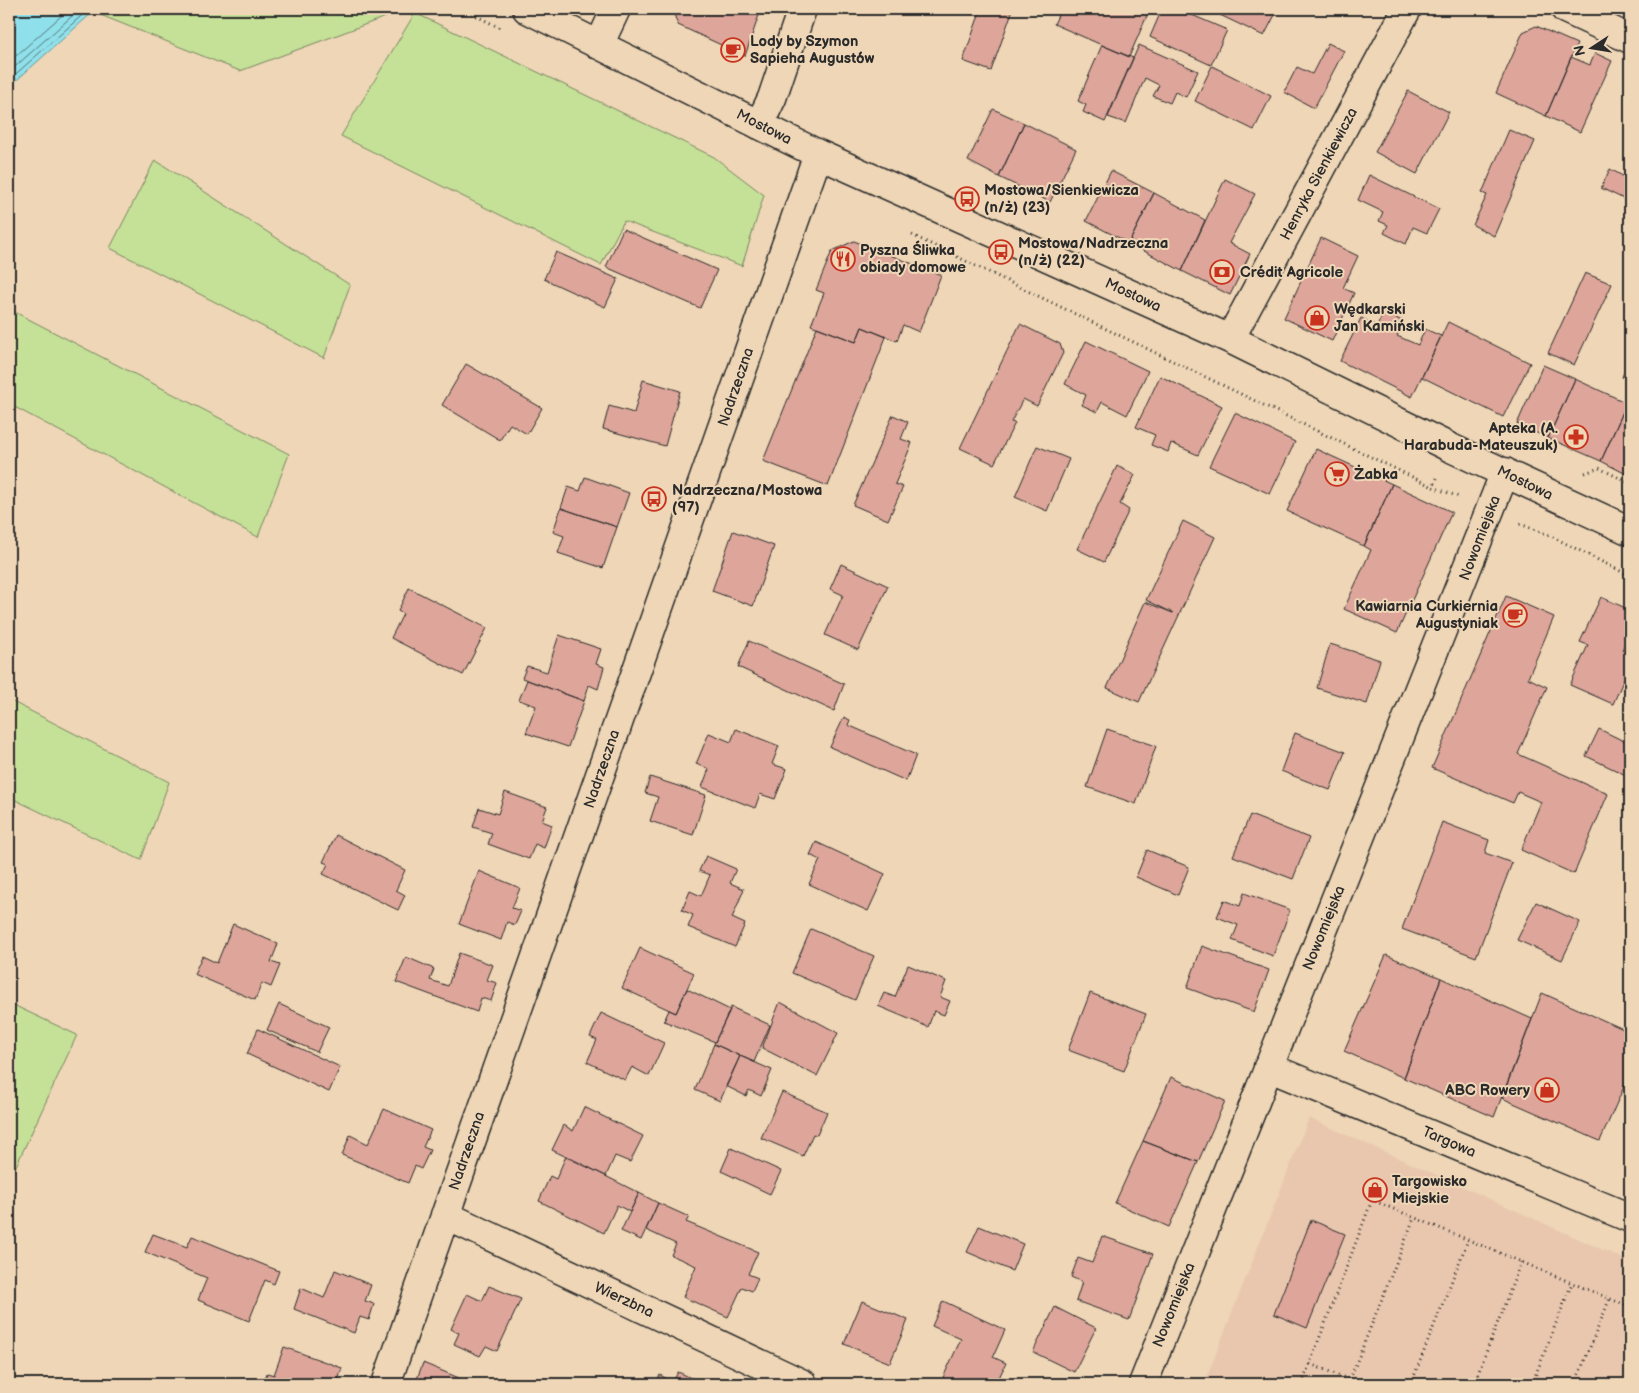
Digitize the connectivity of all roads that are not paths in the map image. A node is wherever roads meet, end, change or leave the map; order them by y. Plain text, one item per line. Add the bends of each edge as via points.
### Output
1 (527, 9) edge
2 (616, 9) edge
3 (802, 9) edge
4 (1407, 9) edge
5 (1565, 9) edge
6 (1630, 39) edge
7 (599, 45) junction
8 (759, 125) junction
9 (818, 154) junction
10 (1230, 339) junction
11 (1505, 472) junction
12 (1630, 530) edge
13 (1268, 1067) junction
14 (445, 1215) junction
15 (1630, 1218) edge
16 (386, 1384) edge
17 (803, 1384) edge
18 (1143, 1384) edge

1 - 7 street, Mostowa
2 - 7 street
3 - 8 street via 772,98
4 - 10 street, Henryka Sienkiewicza
5 - 6 street
7 - 8 street, Mostowa
8 - 9 street, Mostowa
9 - 10 street, Mostowa
9 - 14 street, Nadrzeczna
10 - 11 street, Mostowa
11 - 12 street, Mostowa
11 - 13 street, Nowomiejska
13 - 15 street, Targowa
13 - 18 street, Nowomiejska
14 - 16 street, Nadrzeczna
14 - 17 street, Wierzbna

